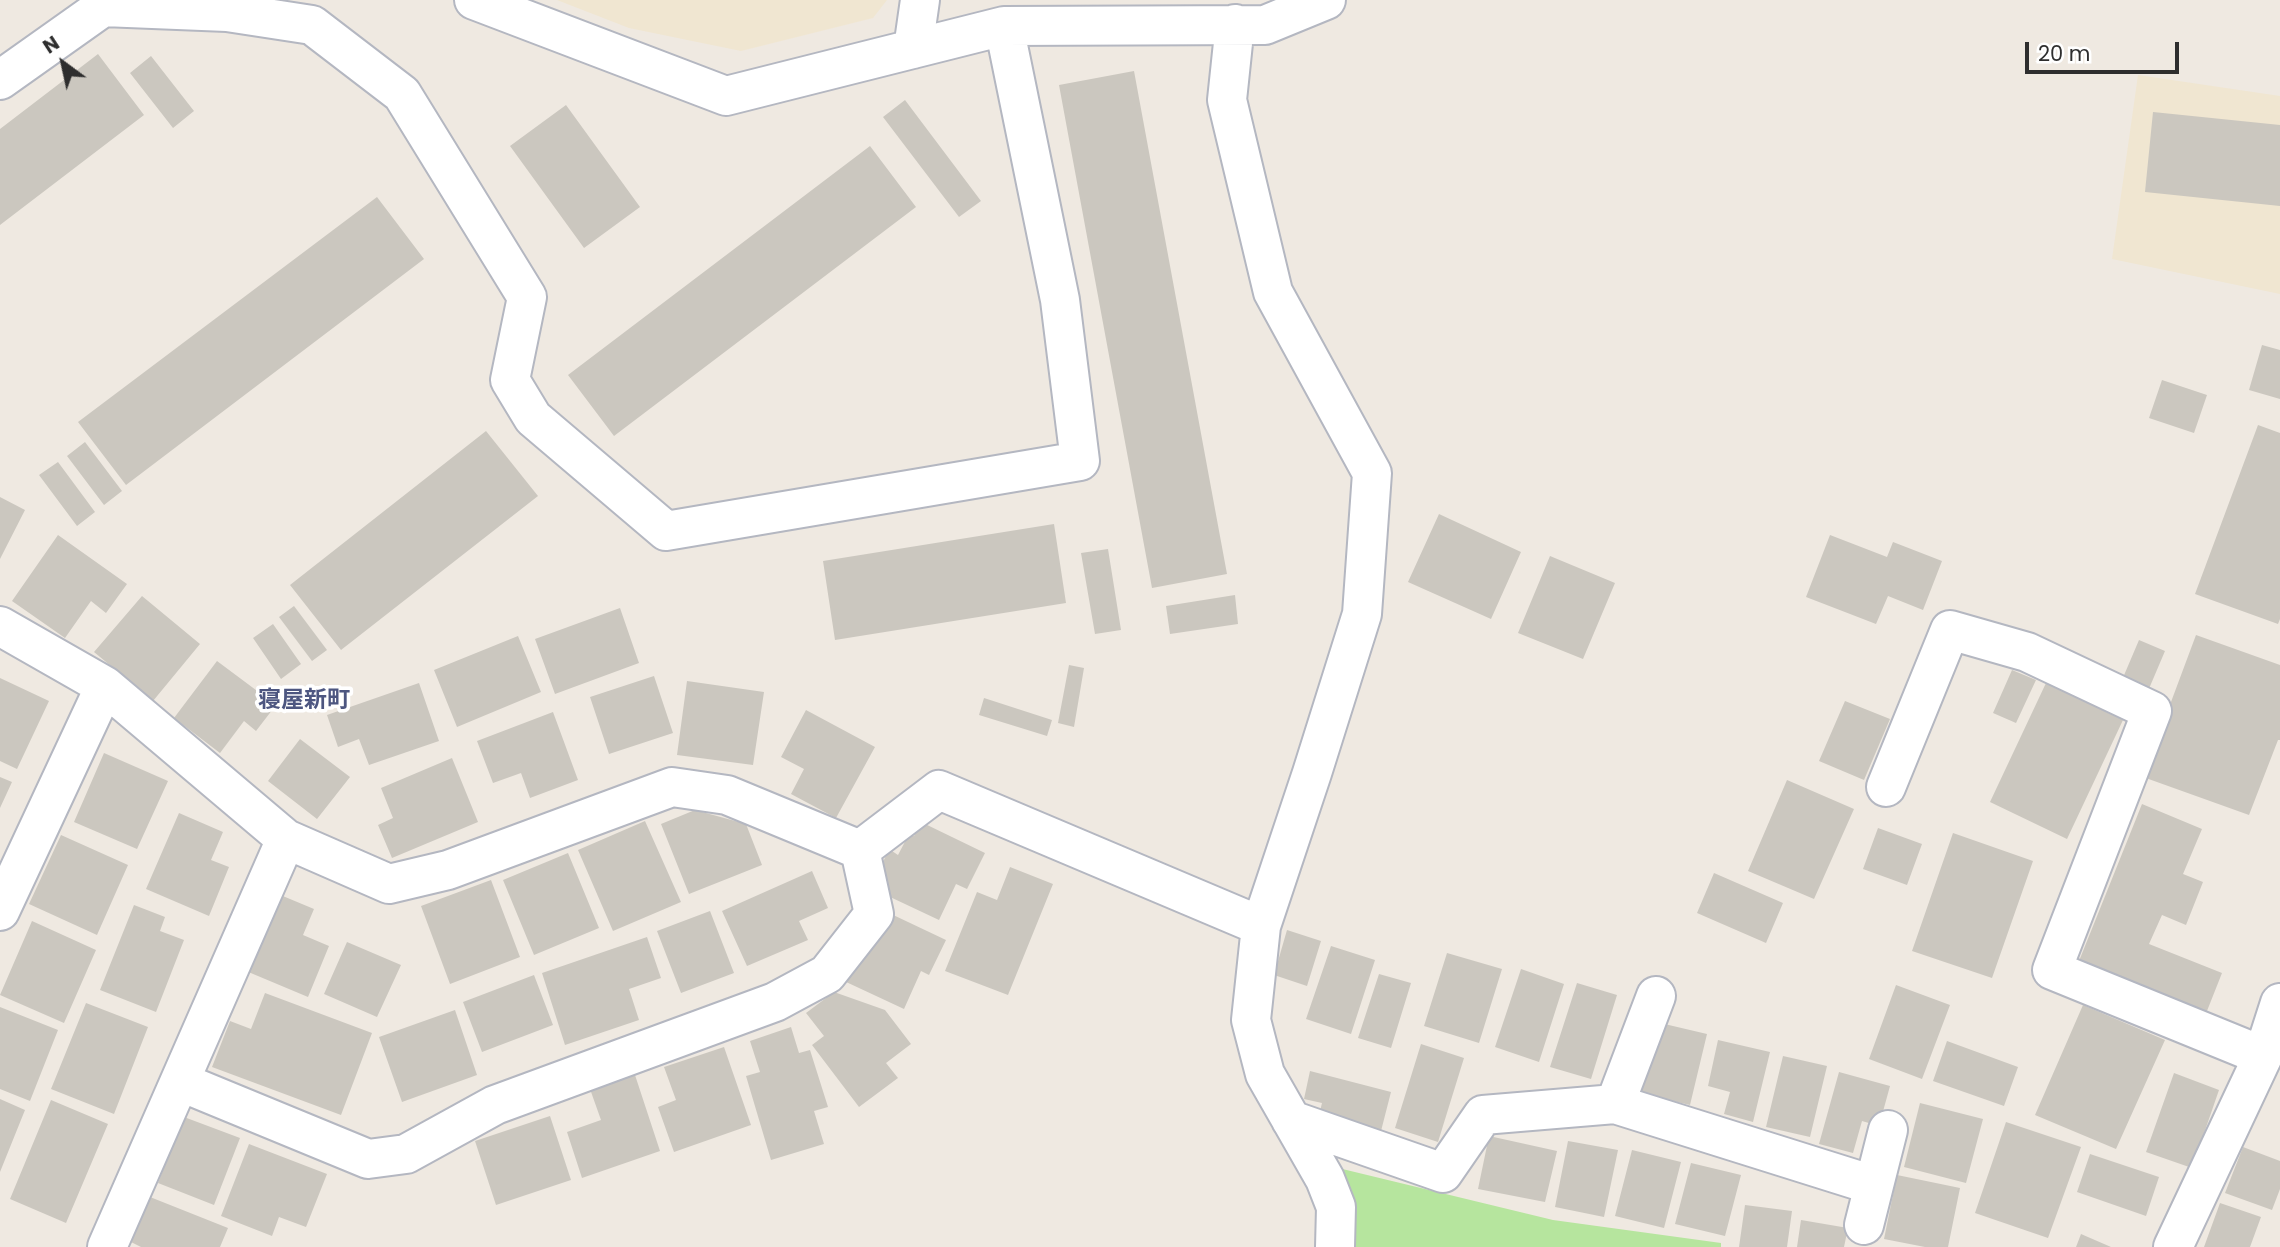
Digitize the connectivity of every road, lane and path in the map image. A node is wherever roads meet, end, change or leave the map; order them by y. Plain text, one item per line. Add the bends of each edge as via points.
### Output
1 (474, 0) edge
2 (920, 0) edge
3 (1326, 0) edge
4 (1235, 24) junction
5 (1004, 26) junction
6 (914, 49) junction
7 (0, 80) edge
8 (0, 625) edge
9 (105, 686) junction
10 (1886, 787) dead end
11 (286, 839) junction
12 (860, 850) junction
13 (0, 911) edge
14 (1261, 926) junction
15 (1656, 996) dead end
16 (2280, 1003) edge
17 (2263, 1056) junction
18 (181, 1082) junction
19 (1615, 1104) junction
20 (1291, 1120) junction
21 (1888, 1130) dead end
22 (1873, 1185) junction
23 (1864, 1225) dead end
24 (107, 1247) edge
25 (1335, 1247) edge
26 (2173, 1247) edge

1 - 6 street via 726,96
2 - 6 street
3 - 4 street via 1265,25
4 - 5 street
4 - 14 street via 1227,100 1273,292 1372,473 1362,614
5 - 6 street
5 - 7 street via 1060,300 1080,461 666,531 533,418 510,380 527,298 402,94 312,25 227,12 103,8
8 - 9 street
9 - 11 street
9 - 13 street
10 - 17 street via 1950,630 2027,652 2152,711 2052,970
11 - 12 street via 389,884 448,870 672,787 727,795
11 - 18 street
12 - 14 street via 939,790
12 - 18 street via 874,914 827,974 775,1002 495,1105 406,1154 368,1159
14 - 20 street via 1251,1020 1265,1074
15 - 19 street
16 - 17 street
17 - 26 street
18 - 24 street
19 - 20 street via 1483,1115 1443,1173
19 - 22 street
20 - 25 street via 1336,1207
21 - 22 street
22 - 23 street

